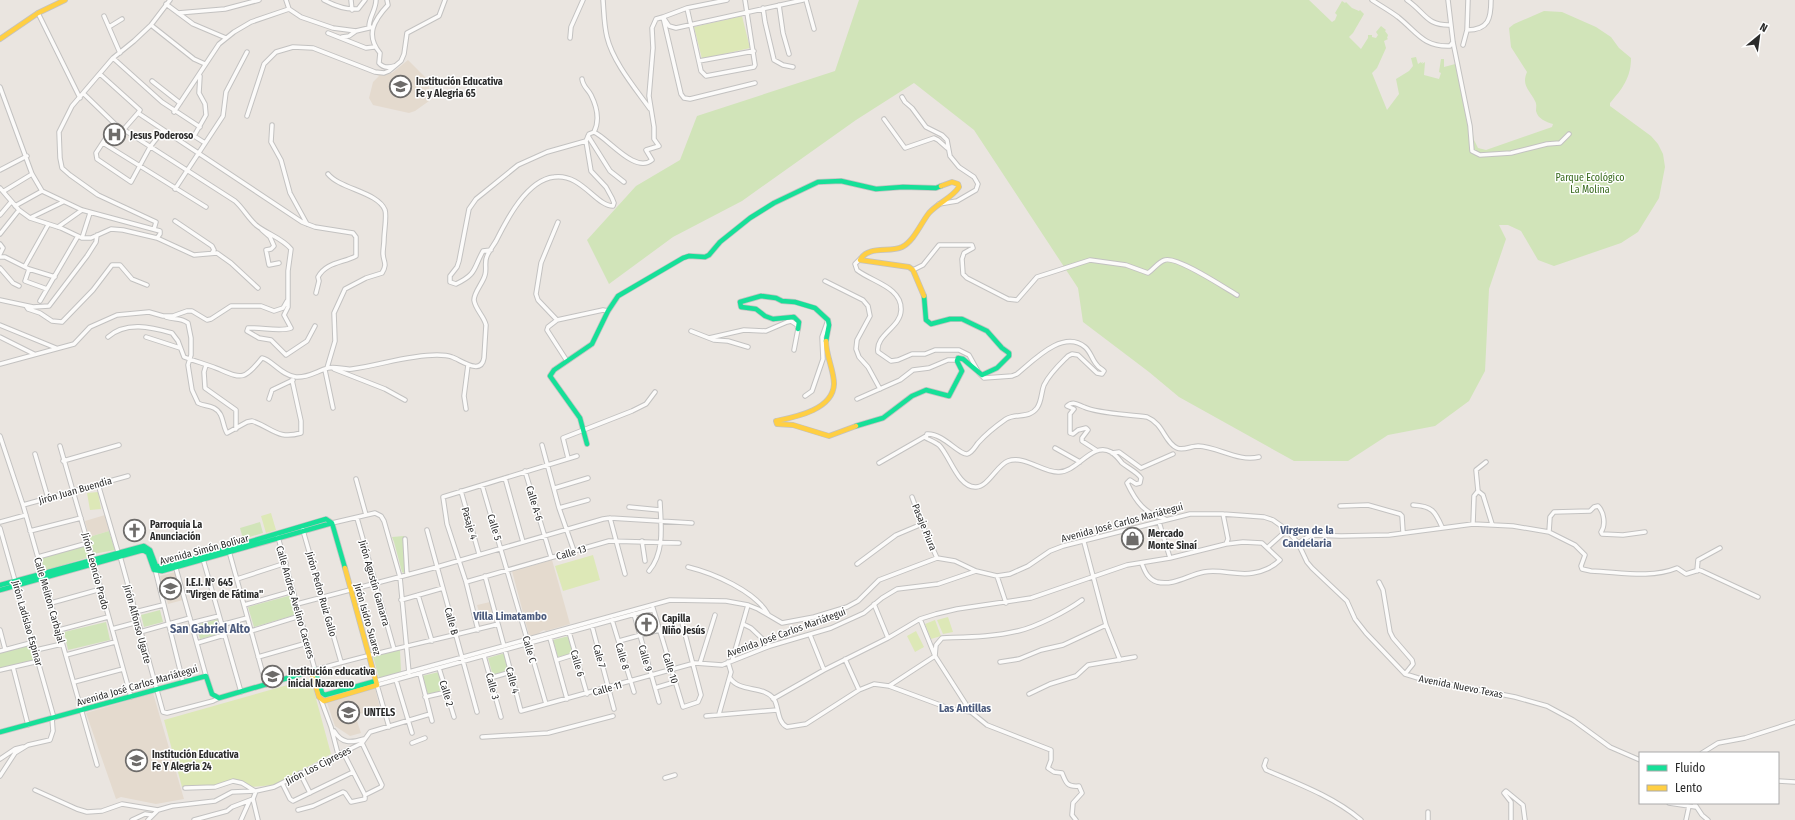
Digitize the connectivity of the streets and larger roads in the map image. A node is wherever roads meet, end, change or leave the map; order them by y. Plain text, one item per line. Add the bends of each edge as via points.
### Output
1 (65, 0) edge
2 (170, 0) edge
3 (259, 0) edge
4 (286, 0) edge
5 (324, 0) edge
6 (351, 0) edge
7 (365, 0) edge
8 (376, 0) edge
9 (387, 0) edge
10 (445, 0) edge
11 (583, 0) edge
12 (603, 0) edge
13 (727, 0) edge
14 (745, 0) edge
15 (805, 0) edge
16 (1372, 0) edge
17 (1407, 0) edge
18 (1468, 0) edge
19 (1492, 0) edge
20 (1447, 1) edge
21 (166, 4) junction
22 (779, 5) junction
23 (687, 8) junction
24 (764, 8) junction
25 (289, 9) junction
26 (352, 10) junction
27 (747, 11) junction
28 (38, 13) junction
29 (178, 13) junction
30 (104, 16) dead end
31 (663, 17) junction
32 (122, 19) dead end
33 (151, 24) junction
34 (692, 24) junction
35 (1451, 25) junction
36 (109, 27) junction
37 (371, 27) junction
38 (814, 29) dead end
39 (1467, 30) junction
40 (356, 31) junction
41 (328, 33) dead end
42 (341, 37) junction
43 (226, 38) junction
44 (570, 38) dead end
45 (0, 39) edge
46 (1454, 42) junction
47 (1463, 45) dead end
48 (374, 47) junction
49 (754, 51) junction
50 (247, 52) dead end
51 (120, 53) junction
52 (789, 54) dead end
53 (113, 58) junction
54 (699, 61) junction
55 (205, 64) junction
56 (396, 66) junction
57 (792, 67) dead end
58 (100, 74) junction
59 (200, 75) junction
60 (582, 79) dead end
61 (152, 82) dead end
62 (755, 83) dead end
63 (0, 87) edge
64 (84, 94) junction
65 (902, 97) dead end
66 (80, 98) junction
67 (180, 103) junction
68 (650, 110) junction
69 (174, 112) junction
70 (138, 113) junction
71 (247, 116) dead end
72 (884, 119) dead end
73 (115, 124) junction
74 (272, 126) dead end
75 (200, 127) junction
76 (124, 129) junction
77 (162, 130) junction
78 (594, 132) junction
79 (1570, 134) dead end
80 (588, 136) junction
81 (586, 141) junction
82 (103, 143) junction
83 (205, 143) junction
84 (150, 147) junction
85 (949, 151) junction
86 (198, 153) junction
87 (27, 156) junction
88 (139, 166) junction
89 (0, 170) edge
90 (186, 171) junction
91 (32, 174) junction
92 (328, 174) dead end
93 (624, 182) dead end
94 (0, 188) edge
95 (175, 189) junction
96 (4, 191) junction
97 (42, 191) junction
98 (11, 202) junction
99 (63, 202) junction
100 (938, 204) junction
101 (15, 206) junction
102 (206, 207) dead end
103 (19, 210) junction
104 (82, 210) junction
105 (90, 213) junction
106 (0, 215) edge
107 (30, 218) junction
108 (175, 221) dead end
109 (558, 222) dead end
110 (307, 224) junction
111 (48, 225) junction
112 (257, 226) junction
113 (58, 227) junction
114 (154, 229) junction
115 (0, 234) edge
116 (97, 235) junction
117 (80, 237) junction
118 (157, 238) junction
119 (0, 244) edge
120 (491, 250) junction
121 (212, 252) junction
122 (0, 254) edge
123 (0, 257) edge
124 (860, 259) junction
125 (279, 264) dead end
126 (25, 266) junction
127 (0, 268) edge
128 (29, 269) junction
129 (913, 270) junction
130 (55, 277) junction
131 (826, 281) dead end
132 (19, 286) dead end
133 (147, 286) dead end
134 (258, 288) dead end
135 (47, 289) junction
136 (316, 293) dead end
137 (1237, 295) dead end
138 (0, 300) edge
139 (40, 301) dead end
140 (287, 301) junction
141 (26, 306) junction
142 (608, 311) junction
143 (163, 316) junction
144 (557, 320) junction
145 (828, 320) junction
146 (0, 325) edge
147 (315, 326) dead end
148 (798, 329) junction
149 (691, 332) dead end
150 (0, 337) edge
151 (146, 337) dead end
152 (108, 338) dead end
153 (709, 338) junction
154 (748, 347) dead end
155 (57, 348) junction
156 (180, 348) junction
157 (794, 350) dead end
158 (34, 354) junction
159 (190, 359) junction
160 (957, 360) junction
161 (567, 361) junction
162 (0, 364) edge
163 (206, 365) junction
164 (468, 365) junction
165 (328, 368) junction
166 (980, 374) junction
167 (296, 377) junction
168 (292, 380) junction
169 (880, 389) junction
170 (655, 392) dead end
171 (805, 396) dead end
172 (269, 399) dead end
173 (858, 399) dead end
174 (405, 400) dead end
175 (333, 408) dead end
176 (466, 409) dead end
177 (236, 429) junction
178 (584, 430) junction
179 (0, 436) edge
180 (926, 436) junction
181 (587, 444) dead end
182 (120, 445) dead end
183 (542, 445) dead end
184 (60, 446) dead end
185 (1055, 448) dead end
186 (1096, 450) junction
187 (1112, 453) junction
188 (35, 454) dead end
189 (1173, 454) dead end
190 (577, 456) dead end
191 (1259, 457) dead end
192 (568, 458) junction
193 (63, 460) junction
194 (1080, 462) junction
195 (1486, 462) dead end
196 (879, 463) dead end
197 (548, 464) junction
198 (526, 471) junction
199 (128, 476) dead end
200 (505, 478) junction
201 (588, 478) dead end
202 (356, 479) dead end
203 (98, 484) junction
204 (482, 485) junction
205 (555, 488) junction
206 (73, 491) junction
207 (461, 491) junction
208 (1478, 491) junction
209 (912, 497) dead end
210 (48, 498) junction
211 (588, 500) dead end
212 (660, 502) dead end
213 (23, 505) junction
214 (1413, 505) dead end
215 (1340, 506) dead end
216 (629, 507) dead end
217 (559, 508) junction
218 (660, 510) junction
219 (1223, 514) junction
220 (26, 515) junction
221 (366, 516) junction
222 (81, 518) junction
223 (357, 518) junction
224 (610, 518) junction
225 (1167, 520) junction
226 (661, 521) junction
227 (0, 522) edge
228 (1158, 522) junction
229 (332, 523) junction
230 (692, 523) dead end
231 (922, 524) junction
232 (1473, 524) junction
233 (1492, 524) junction
234 (1442, 527) junction
235 (0, 528) edge
236 (303, 528) junction
237 (427, 530) dead end
238 (567, 530) junction
239 (1287, 530) junction
240 (30, 531) junction
241 (1403, 532) junction
242 (1549, 532) junction
243 (1645, 532) dead end
244 (1311, 535) junction
245 (278, 536) junction
246 (545, 536) junction
247 (405, 539) dead end
248 (614, 540) junction
249 (642, 541) junction
250 (523, 542) junction
251 (661, 542) junction
252 (1084, 542) junction
253 (88, 543) junction
254 (679, 543) dead end
255 (1298, 543) junction
256 (1226, 544) junction
257 (1268, 547) junction
258 (501, 548) junction
259 (1720, 548) dead end
260 (229, 550) junction
261 (574, 551) junction
262 (119, 554) junction
263 (479, 554) junction
264 (38, 557) junction
265 (551, 557) junction
266 (937, 558) junction
267 (1170, 558) junction
268 (203, 560) junction
269 (459, 560) junction
270 (645, 561) dead end
271 (94, 562) junction
272 (286, 563) junction
273 (857, 564) dead end
274 (1142, 564) junction
275 (176, 566) junction
276 (437, 567) junction
277 (688, 567) dead end
278 (155, 568) junction
279 (508, 570) junction
280 (1697, 570) junction
281 (649, 571) dead end
282 (976, 572) junction
283 (407, 574) junction
284 (624, 574) dead end
285 (43, 575) junction
286 (486, 576) junction
287 (997, 576) junction
288 (1093, 576) junction
289 (400, 577) junction
290 (237, 579) junction
291 (466, 582) junction
292 (1379, 582) dead end
293 (16, 583) junction
294 (375, 583) junction
295 (0, 585) edge
296 (443, 588) junction
297 (101, 589) junction
298 (350, 589) junction
299 (0, 590) edge
300 (293, 591) junction
301 (418, 595) junction
302 (324, 596) junction
303 (1758, 597) dead end
304 (402, 600) junction
305 (1082, 600) dead end
306 (51, 603) junction
307 (1006, 603) junction
308 (297, 604) junction
309 (874, 604) junction
310 (163, 605) junction
311 (244, 605) junction
312 (748, 605) junction
313 (653, 607) junction
314 (135, 612) junction
315 (634, 614) junction
316 (680, 615) dead end
317 (715, 615) dead end
318 (768, 615) junction
319 (219, 616) junction
320 (300, 616) junction
321 (108, 617) junction
322 (190, 618) junction
323 (247, 618) junction
324 (920, 619) junction
325 (612, 620) junction
326 (138, 622) junction
327 (191, 623) junction
328 (498, 624) junction
329 (743, 624) junction
330 (168, 625) junction
331 (221, 625) junction
332 (1106, 625) junction
333 (592, 626) junction
334 (112, 629) junction
335 (0, 630) edge
336 (58, 630) junction
337 (478, 630) junction
338 (659, 630) junction
339 (251, 631) junction
340 (140, 632) junction
341 (569, 632) junction
342 (224, 635) junction
343 (810, 635) junction
344 (456, 636) junction
345 (640, 636) junction
346 (550, 638) junction
347 (888, 638) junction
348 (432, 641) junction
349 (619, 641) junction
350 (34, 642) junction
351 (115, 642) junction
352 (528, 642) junction
353 (197, 643) junction
354 (307, 643) junction
355 (62, 644) junction
356 (770, 646) junction
357 (405, 647) junction
358 (504, 648) junction
359 (5, 649) junction
360 (394, 649) junction
361 (36, 650) junction
362 (0, 651) edge
363 (369, 654) junction
364 (576, 654) junction
365 (66, 655) junction
366 (484, 656) junction
367 (935, 656) junction
368 (258, 657) junction
369 (1135, 657) dead end
370 (845, 658) junction
371 (463, 660) junction
372 (556, 660) junction
373 (732, 660) junction
374 (1120, 660) junction
375 (39, 661) junction
376 (341, 662) junction
377 (700, 662) junction
378 (728, 662) junction
379 (1000, 662) dead end
380 (692, 664) junction
381 (13, 667) junction
382 (439, 668) junction
383 (0, 670) edge
384 (123, 670) junction
385 (313, 670) junction
386 (671, 670) junction
387 (824, 670) junction
388 (511, 672) junction
389 (409, 674) junction
390 (420, 674) junction
391 (1405, 674) junction
392 (206, 676) junction
393 (651, 676) junction
394 (490, 678) junction
395 (730, 678) junction
396 (396, 680) junction
397 (74, 682) junction
398 (183, 682) junction
399 (631, 682) junction
400 (675, 682) junction
401 (377, 683) junction
402 (266, 685) junction
403 (889, 686) junction
404 (609, 688) junction
405 (655, 688) junction
406 (156, 690) junction
407 (859, 690) junction
408 (241, 692) junction
409 (447, 692) junction
410 (634, 692) dead end
411 (587, 694) junction
412 (1029, 694) dead end
413 (130, 697) junction
414 (425, 697) junction
415 (218, 698) junction
416 (567, 699) junction
417 (773, 699) junction
418 (321, 700) junction
419 (659, 702) dead end
420 (546, 704) junction
421 (614, 709) dead end
422 (82, 710) junction
423 (777, 710) junction
424 (521, 711) joint
425 (477, 712) dead end
426 (971, 712) junction
427 (430, 714) junction
428 (719, 714) junction
429 (613, 716) dead end
430 (706, 716) dead end
431 (454, 717) dead end
432 (501, 717) dead end
433 (53, 718) junction
434 (407, 721) junction
435 (432, 721) dead end
436 (1795, 722) edge
437 (28, 725) junction
438 (331, 727) junction
439 (389, 727) junction
440 (0, 732) edge
441 (412, 733) dead end
442 (482, 737) dead end
443 (426, 738) dead end
444 (363, 741) junction
445 (412, 743) dead end
446 (28, 745) junction
447 (343, 752) junction
448 (1704, 752) edge
449 (338, 754) junction
450 (0, 759) edge
451 (1266, 760) dead end
452 (1639, 760) edge
453 (97, 765) dead end
454 (353, 772) junction
455 (300, 774) junction
456 (675, 775) dead end
457 (0, 776) edge
458 (665, 778) dead end
459 (1779, 781) edge
460 (1795, 782) edge
461 (282, 783) junction
462 (185, 788) dead end
463 (35, 790) dead end
464 (256, 792) junction
465 (310, 793) junction
466 (365, 795) junction
467 (253, 799) junction
468 (249, 802) junction
469 (1676, 804) edge
470 (1695, 805) edge
471 (1689, 806) junction
472 (158, 810) junction
473 (298, 810) dead end
474 (1428, 812) dead end
475 (152, 815) junction
476 (132, 820) edge
477 (148, 820) edge
478 (194, 820) edge
479 (241, 820) edge
480 (258, 820) edge
481 (1076, 820) edge
482 (1361, 820) edge
483 (1428, 820) edge
484 (1511, 820) edge
485 (1525, 820) edge
486 (1686, 820) edge
487 (1708, 820) edge

1 - 28 street
2 - 21 street
3 - 29 street via 225,9
4 - 25 street
5 - 26 street
6 - 26 street
7 - 26 street via 358,9
8 - 37 street via 376,7 369,22
9 - 37 street via 388,5
10 - 56 street via 439,16 407,33 404,54
11 - 44 street via 571,27
12 - 68 street via 604,23 612,49
13 - 23 street
14 - 27 street
15 - 22 street
15 - 38 street
16 - 46 street via 1398,17 1424,41 1441,46 1450,46
17 - 35 street via 1434,24
18 - 39 street
19 - 39 street via 1491,16 1487,22 1475,30
20 - 35 street
21 - 29 street
21 - 33 street
22 - 24 street
22 - 52 street
23 - 31 street
23 - 34 street
24 - 27 street
24 - 57 street via 764,22 774,60
25 - 40 street via 301,17 326,26
25 - 43 street via 251,22
27 - 34 street
27 - 49 street
28 - 45 street
28 - 66 street
29 - 43 street via 193,24
30 - 36 street
31 - 34 street via 676,28
31 - 62 street via 677,81 684,98 690,99
31 - 68 street via 656,19 652,28
32 - 36 street
33 - 51 street
33 - 55 street via 194,59
34 - 54 street
35 - 46 street
36 - 51 street
37 - 40 street
37 - 48 street
39 - 47 street
40 - 42 street via 349,36
41 - 42 street
42 - 48 street via 366,48
43 - 55 street
46 - 79 street via 1470,126 1472,151 1480,155 1511,153 1560,143
48 - 56 street via 380,53 381,66
49 - 54 street
49 - 54 street via 755,65 737,71 706,76 701,71
50 - 83 street via 226,92 223,116
51 - 53 street
53 - 58 street
53 - 69 street
55 - 59 street
56 - 71 street via 389,71 375,72 313,48 293,47 276,52 264,64
58 - 64 street
58 - 70 street via 140,110
59 - 67 street
59 - 75 street via 199,93 205,104 206,115
60 - 78 street via 583,86 591,95 596,108 597,126
61 - 67 street
63 - 87 street
64 - 66 street
64 - 73 street
65 - 85 street via 926,127 947,140
66 - 114 street via 72,106 59,132 62,168 98,195 156,222
67 - 69 street
68 - 78 street via 654,139 658,144 657,147 646,150 651,161 632,161
69 - 75 street
70 - 76 street
70 - 77 street
72 - 85 street via 905,148 934,138
73 - 76 street
73 - 82 street
74 - 110 street via 271,142 281,160 290,193
75 - 83 street via 194,136
76 - 84 street
77 - 84 street
77 - 86 street
78 - 80 street
80 - 81 street
80 - 93 street via 610,171
81 - 120 street via 591,170 606,187 614,203 612,206 577,182 565,178 548,179 533,187 511,212
81 - 120 street via 546,152 518,165 476,199 469,209 459,261 450,276 450,282 456,284 465,280 475,270 483,251
82 - 88 street
82 - 88 street via 96,153 97,159 115,172 131,182
83 - 86 street
84 - 88 street
84 - 90 street
85 - 100 street via 959,167 977,180 978,187 957,201
86 - 90 street
86 - 110 street
87 - 89 street
87 - 91 street
88 - 95 street
90 - 95 street
90 - 112 street via 235,201
91 - 96 street
91 - 97 street
92 - 165 street via 377,201 383,207 386,215 383,254 386,259 382,273 345,289 334,313 334,341
94 - 96 street
95 - 102 street
96 - 98 street
97 - 99 street
97 - 101 street
98 - 101 street
98 - 106 street
99 - 104 street
99 - 107 street
100 - 124 street via 918,225 906,245 898,249 868,253
100 - 142 street via 953,196 958,184 952,182 936,188 876,189 842,181 818,182 750,218 720,242 709,256 689,256 657,272 618,296
101 - 103 street
103 - 107 street
103 - 115 street
104 - 105 street
104 - 113 street
105 - 114 street
105 - 117 street
107 - 111 street
108 - 121 street via 212,246
109 - 144 street via 541,263 536,294 538,300
110 - 136 street via 353,233 356,236 356,256 322,270 318,277
111 - 113 street
111 - 126 street
112 - 125 street via 274,244 266,250 268,266
112 - 140 street via 291,249
113 - 117 street
114 - 118 street via 160,232
116 - 117 street via 91,238
116 - 118 street via 116,229
116 - 141 street via 96,242 49,306
117 - 130 street
118 - 121 street via 194,255
119 - 122 street via 3,248
120 - 164 street via 486,257 485,275 474,301 485,320 484,362 474,367
121 - 134 street via 220,254
123 - 126 street via 5,256
124 - 129 street via 861,262 908,267
124 - 166 street via 855,264 857,270 895,293 900,301 900,317 879,343 878,352 891,361 935,350 958,350 969,355
126 - 128 street
127 - 132 street
128 - 130 street
128 - 135 street via 25,281
129 - 137 street via 923,265 939,245 972,245 973,248 964,253 962,259 963,274 1013,300 1020,297 1037,277 1090,260 1126,265 1148,273 1165,260 1171,259
129 - 166 street via 924,294 925,318 928,322 931,324 958,318 968,321 986,331 1008,352 1007,360 997,369
130 - 135 street
131 - 169 street via 863,300 868,306 870,316 857,340 856,349
133 - 141 street via 132,279 120,265 112,265 93,290 62,322 52,321
135 - 139 street
138 - 141 street
140 - 143 street via 283,308 274,311 261,306 231,306 207,320 192,311
140 - 147 street via 288,307 284,317 291,328 246,329 256,337 270,340 286,355 307,341
142 - 144 street
142 - 161 street via 592,344
143 - 155 street via 149,312 108,317 90,327 74,344
143 - 159 street via 170,319 178,318 188,323 191,338
144 - 161 street via 547,330
145 - 148 street via 815,308 776,298 761,296 740,302 741,307 756,309 768,318 794,317 799,322
145 - 160 street via 826,343 834,383 830,396 816,410 777,420 777,424 793,425 832,436 856,425 880,419 922,391 933,390 948,397 962,371
145 - 171 street via 822,337 823,359 812,391
146 - 155 street
148 - 153 street via 795,323 789,321 766,331 744,330
148 - 157 street
149 - 153 street
150 - 158 street
151 - 156 street
152 - 156 street via 119,329 148,327 172,333
153 - 154 street
155 - 158 street
156 - 159 street via 184,357
158 - 162 street
159 - 163 street
159 - 177 street via 188,365 192,390 198,403 215,409 224,421 227,433
160 - 166 street via 963,359
160 - 169 street via 913,370 900,380
161 - 178 street via 550,376 578,415
163 - 167 street via 238,376 249,372 264,358 279,371
163 - 177 street via 205,388 236,410
164 - 165 street via 453,357 430,355 350,369
164 - 176 street via 464,396
165 - 167 street via 312,375
165 - 174 street via 385,389
165 - 175 street
166 - 180 street via 984,378 1012,376 1052,346 1071,342 1086,348 1104,371 1102,374 1097,373 1080,356 1070,355 1049,376 1037,407 1032,413 1006,420 966,454 937,436
167 - 168 street
168 - 172 street via 272,390
168 - 177 street via 301,420 301,434 282,435 252,421
169 - 173 street
170 - 178 street via 646,404
178 - 181 street
178 - 192 street via 563,438
179 - 213 street, Calle Meliton Carbajal
180 - 194 street via 940,446 962,481 976,488 1009,460 1017,460 1055,472 1065,472
180 - 196 street
182 - 193 street
183 - 197 street
184 - 193 street, Jirón Leoncio Prado
185 - 194 street
186 - 187 street
186 - 191 street via 1082,441 1088,430 1086,428 1070,433 1070,414 1074,409 1067,406 1068,404 1073,403 1098,411 1147,417 1162,428 1170,443 1177,448 1210,447 1250,459
186 - 194 street
187 - 189 street via 1119,452 1141,468
187 - 225 street via 1141,478 1140,483 1136,484 1130,480 1127,484 1138,502 1153,516
188 - 210 street
190 - 192 street
192 - 197 street
193 - 206 street, Jirón Leoncio Prado
195 - 208 street via 1475,472
197 - 198 street
197 - 205 street
198 - 200 street
198 - 246 street, Calle A-6
199 - 203 street, Jirón Juan Buendia
200 - 204 street
200 - 250 street
201 - 205 street
202 - 221 street
203 - 206 street, Jirón Juan Buendia
203 - 262 street, Jirón Alfonso Ugarte
204 - 207 street
204 - 258 street, Calle 5
205 - 217 street
206 - 210 street, Jirón Juan Buendia
206 - 222 street, Jirón Leoncio Prado
207 - 263 street, Pasaje 4
207 - 269 street via 443,497 447,524
208 - 232 street via 1474,496
208 - 233 street via 1483,495
209 - 231 street, Pasaje Piura
210 - 213 street, Jirón Juan Buendia
211 - 217 street
212 - 218 street
213 - 220 street, Calle Meliton Carbajal
214 - 234 street via 1424,506 1434,511
215 - 241 street via 1368,505 1400,514
216 - 218 street
217 - 238 street
218 - 226 street
219 - 225 street, Avenida José Carlos Mariátegui via 1190,514
219 - 239 street, Avenida José Carlos Mariátegui via 1264,517
219 - 256 street via 1228,539
220 - 227 street
220 - 240 street, Calle Meliton Carbajal
221 - 223 street, Avenida Simón Bolívar
221 - 289 street, Avenida Simón Bolívar via 379,514 387,527
222 - 240 street
222 - 253 street, Jirón Leoncio Prado
223 - 229 street, Avenida Simón Bolívar
223 - 294 street, Jirón Agustín Gamarra
224 - 226 street
224 - 238 street
224 - 248 street
225 - 228 street, Avenida José Carlos Mariátegui
226 - 230 street
226 - 251 street
228 - 252 street, Avenida José Carlos Mariátegui
228 - 267 street
229 - 236 street, Avenida Simón Bolívar
229 - 236 street, Avenida Simón Bolívar via 326,520
229 - 298 street, Jirón Isidro Suarez
231 - 266 street, Pasaje Piura
231 - 273 street via 896,535
232 - 233 street, Avenida José Carlos Mariátegui
232 - 234 street, Avenida José Carlos Mariátegui
233 - 242 street, Avenida José Carlos Mariátegui
234 - 241 street, Avenida José Carlos Mariátegui
235 - 293 street, Jirón Ladislao Espinar
236 - 245 street, Avenida Simón Bolívar
236 - 302 street, Jirón Pedro Ruiz Gallo
237 - 276 street, Calle B
238 - 246 street
238 - 261 street
239 - 244 street, Avenida José Carlos Mariátegui via 1299,530
239 - 255 street, Avenida Nuevo Texas
239 - 257 street
240 - 264 street, Calle Meliton Carbajal
241 - 244 street, Avenida José Carlos Mariátegui via 1389,535
242 - 243 street via 1550,517 1554,512 1590,511 1598,506 1602,511 1604,524 1602,534
242 - 280 street, Avenida José Carlos Mariátegui via 1584,552 1581,567 1587,570 1650,575 1677,568 1686,574
244 - 255 street
245 - 260 street, Avenida Simón Bolívar
245 - 272 street, Calle Andres Avelino Caceres
246 - 250 street
246 - 265 street, Calle A-6
247 - 283 street
248 - 249 street, Calle 13
248 - 261 street, Calle 13
248 - 284 street
249 - 251 street, Calle 13
249 - 270 street
250 - 258 street
251 - 254 street, Calle 13
251 - 281 street via 658,556
252 - 287 street, Avenida José Carlos Mariátegui via 1050,551 1020,570
252 - 288 street
253 - 264 street
253 - 271 street, Jirón Leoncio Prado
255 - 391 street, Avenida Nuevo Texas via 1307,562 1344,598 1359,624
256 - 257 street via 1254,542
256 - 267 street
257 - 274 street via 1280,560 1261,572 1248,574 1227,571 1204,572 1177,582 1156,582 1150,578
258 - 263 street
258 - 279 street, Calle 5
259 - 280 street via 1698,560
260 - 268 street, Avenida Simón Bolívar
260 - 275 street, Avenida Simón Bolívar
260 - 290 street
261 - 265 street, Calle 13
262 - 271 street, Avenida Simón Bolívar
262 - 278 street, Avenida Simón Bolívar via 143,550 148,553
262 - 314 street, Jirón Alfonso Ugarte
263 - 269 street
264 - 285 street, Calle Meliton Carbajal
265 - 279 street, Calle 13
266 - 282 street via 955,560
266 - 318 street via 879,580 858,601 847,607 788,623 778,623
267 - 274 street
268 - 275 street, Avenida Simón Bolívar
268 - 319 street
269 - 276 street
269 - 291 street
271 - 285 street, Avenida Simón Bolívar
271 - 297 street, Jirón Leoncio Prado
272 - 290 street
272 - 300 street, Calle Andres Avelino Caceres
274 - 288 street via 1127,565
275 - 278 street, Avenida Simón Bolívar via 162,571
275 - 322 street
276 - 283 street
276 - 296 street, Calle B
277 - 318 street via 708,572 743,590
278 - 310 street
279 - 286 street, Calle 13
279 - 352 street, Calle C
280 - 303 street, Avenida José Carlos Mariátegui
282 - 287 street, Avenida José Carlos Mariátegui
282 - 309 street, Avenida José Carlos Mariátegui via 938,584 897,589
283 - 289 street
285 - 293 street, Avenida Simón Bolívar
285 - 306 street, Calle Meliton Carbajal
286 - 291 street, Calle 13
286 - 328 street, Calle 4
287 - 307 street
288 - 307 street via 1053,591
288 - 332 street
289 - 294 street
289 - 304 street
290 - 311 street
291 - 337 street
292 - 391 street via 1383,590 1390,632 1412,660 1413,664
293 - 295 street, Avenida Simón Bolívar
293 - 299 street, Avenida Simón Bolívar
293 - 350 street, Jirón Ladislao Espinar
294 - 298 street
294 - 360 street, Jirón Agustín Gamarra
296 - 301 street
296 - 344 street, Calle B
297 - 306 street
297 - 321 street, Jirón Leoncio Prado
298 - 302 street
298 - 363 street, Jirón Isidro Suarez
300 - 308 street, Calle Andres Avelino Caceres
300 - 311 street
301 - 304 street
301 - 348 street
302 - 308 street
302 - 376 street, Jirón Pedro Ruiz Gallo
304 - 357 street
305 - 367 street via 1062,612 1018,631 977,638 942,638 936,645
306 - 336 street, Calle Meliton Carbajal
307 - 324 street via 957,609
308 - 320 street, Calle Andres Avelino Caceres
309 - 343 street, Avenida José Carlos Mariátegui via 850,620
309 - 347 street
310 - 314 street
310 - 330 street
311 - 323 street
312 - 313 street via 726,601 670,600
312 - 318 street
312 - 329 street
313 - 315 street
313 - 338 street, Calle 10
313 - 352 street
314 - 326 street, Jirón Alfonso Ugarte
315 - 325 street
315 - 345 street, Calle 9
316 - 380 street
317 - 377 street
319 - 327 street
319 - 331 street
320 - 339 street
320 - 354 street, Calle Andres Avelino Caceres
321 - 334 street, Jirón Leoncio Prado
321 - 336 street
322 - 327 street
322 - 330 street
323 - 331 street
323 - 339 street
324 - 347 street
324 - 367 street
325 - 333 street
325 - 349 street, Calle 8
326 - 334 street
326 - 340 street, Jirón Alfonso Ugarte
327 - 353 street
328 - 337 street
328 - 358 street, Calle 4
329 - 356 street
329 - 373 street
330 - 340 street
330 - 398 street
331 - 342 street
332 - 374 street
332 - 379 street via 1063,645 1019,659
333 - 341 street
333 - 404 street, Cale 7
334 - 351 street, Jirón Leoncio Prado
335 - 359 street
336 - 355 street, Calle Meliton Carbajal
337 - 344 street
338 - 345 street
338 - 386 street, Calle 10
339 - 368 street
340 - 406 street, Jirón Alfonso Ugarte
341 - 346 street
341 - 364 street, Calle 6
342 - 353 street
342 - 408 street
343 - 356 street, Avenida José Carlos Mariátegui
343 - 387 street
344 - 348 street
344 - 371 street, Calle B
345 - 349 street
345 - 393 street, Calle 9
346 - 352 street
346 - 372 street
347 - 370 street
348 - 357 street
349 - 399 street, Calle 8
350 - 359 street
350 - 361 street, Jirón Ladislao Espinar
351 - 365 street
351 - 384 street, Jirón Leoncio Prado
352 - 358 street
352 - 420 street, Calle C
353 - 392 street
354 - 368 street
354 - 385 street, Calle Andres Avelino Caceres
355 - 361 street
355 - 365 street, Calle Meliton Carbajal
356 - 373 street, Avenida José Carlos Mariátegui
357 - 360 street
357 - 389 street
358 - 366 street
358 - 371 street
358 - 388 street, Calle 4
359 - 362 street
360 - 363 street
361 - 375 street, Jirón Ladislao Espinar
363 - 376 street
363 - 401 street, Jirón Isidro Suarez
364 - 372 street
364 - 411 street, Calle 6
365 - 397 street, Calle Meliton Carbajal
366 - 371 street
366 - 394 street, Calle 3
367 - 403 street
367 - 426 street
368 - 402 street
369 - 374 street
370 - 387 street
370 - 407 street
371 - 382 street
371 - 389 street
371 - 425 street, Calle B
372 - 416 street
373 - 378 street, Avenida José Carlos Mariátegui
374 - 412 street via 1088,665 1076,676
375 - 381 street
375 - 433 street, Jirón Ladislao Espinar
376 - 385 street
377 - 378 street, Avenida José Carlos Mariátegui via 722,665
377 - 380 street, Avenida José Carlos Mariátegui
378 - 395 street
380 - 386 street, Calle 11
380 - 400 street, Calle 10 via 701,695 698,702 683,708
381 - 383 street
381 - 437 street
382 - 390 street
382 - 409 street, Calle 2
384 - 397 street
384 - 413 street, Jirón Leoncio Prado
385 - 401 street via 323,695
385 - 402 street
385 - 418 street via 318,697
386 - 393 street, Calle 11
386 - 400 street, Calle 10
387 - 417 street
388 - 394 street
388 - 424 street, Calle 4
389 - 390 street
389 - 396 street
389 - 401 street
390 - 414 street
391 - 452 street, Avenida Nuevo Texas via 1526,699 1547,706 1573,720 1610,747
392 - 398 street, Avenida José Carlos Mariátegui
392 - 415 street, Avenida José Carlos Mariátegui via 212,694
393 - 399 street, Calle 11
393 - 405 street, Calle 9
394 - 432 street, Calle 3
395 - 417 street via 736,684 760,691
395 - 428 street
396 - 401 street
396 - 434 street
397 - 422 street, Calle Meliton Carbajal
398 - 406 street, Avenida José Carlos Mariátegui
399 - 404 street, Calle 11
399 - 410 street, Calle 8
400 - 405 street
401 - 418 street
401 - 439 street, Jirón Isidro Suarez
402 - 408 street
403 - 407 street via 874,684
403 - 426 street via 951,709
404 - 411 street, Calle 11
404 - 421 street, Cale 7
405 - 419 street, Calle 9
406 - 413 street, Avenida José Carlos Mariátegui
406 - 415 street, Jirón Alfonso Ugarte via 165,713 209,703
407 - 423 street via 806,724 787,727
408 - 415 street
409 - 414 street
409 - 431 street, Calle 2
411 - 416 street, Calle 11
413 - 422 street, Avenida José Carlos Mariátegui
414 - 427 street
416 - 420 street, Calle 11
417 - 423 street
418 - 438 street
420 - 424 street, Calle 11
422 - 433 street, Avenida José Carlos Mariátegui
422 - 453 street, Calle Meliton Carbajal
423 - 428 street
426 - 481 street via 987,725 1051,750 1048,768 1062,773 1068,785 1078,786 1082,793 1072,803 1072,815
427 - 434 street, Jirón Los Cipreses
427 - 435 street
428 - 430 street
429 - 442 street via 542,734
433 - 437 street, Avenida José Carlos Mariátegui
433 - 446 street, Jirón Ladislao Espinar via 50,740
434 - 439 street, Jirón Los Cipreses
434 - 441 street
436 - 448 street via 1745,738 1718,743
437 - 440 street, Avenida José Carlos Mariátegui
438 - 444 street via 342,740 353,743
438 - 449 street
439 - 444 street, Jirón Los Cipreses via 370,732
443 - 445 street
444 - 447 street, Jirón Los Cipreses
444 - 466 street via 382,785
446 - 450 street via 15,749
446 - 457 street via 15,753
447 - 449 street, Jirón Los Cipreses
447 - 454 street
449 - 455 street, Jirón Los Cipreses
451 - 482 street via 1266,770 1334,801
454 - 465 street
454 - 466 street
455 - 461 street, Jirón Los Cipreses
455 - 465 street
456 - 458 street
459 - 460 street
461 - 464 street, Jirón Los Cipreses
461 - 465 street via 290,800
462 - 464 street via 215,787 233,782 242,783
463 - 472 street via 86,812 102,811 122,804
464 - 467 street
464 - 472 street, Jirón Los Cipreses via 232,792 216,801
466 - 473 street via 365,799 351,802 343,792
467 - 468 street
467 - 480 street
468 - 478 street
468 - 479 street
469 - 471 street
470 - 471 street
470 - 487 street
471 - 486 street
472 - 475 street
474 - 483 street
475 - 476 street via 145,814
475 - 477 street
484 - 485 street via 1511,802 1504,793 1506,791 1523,805

